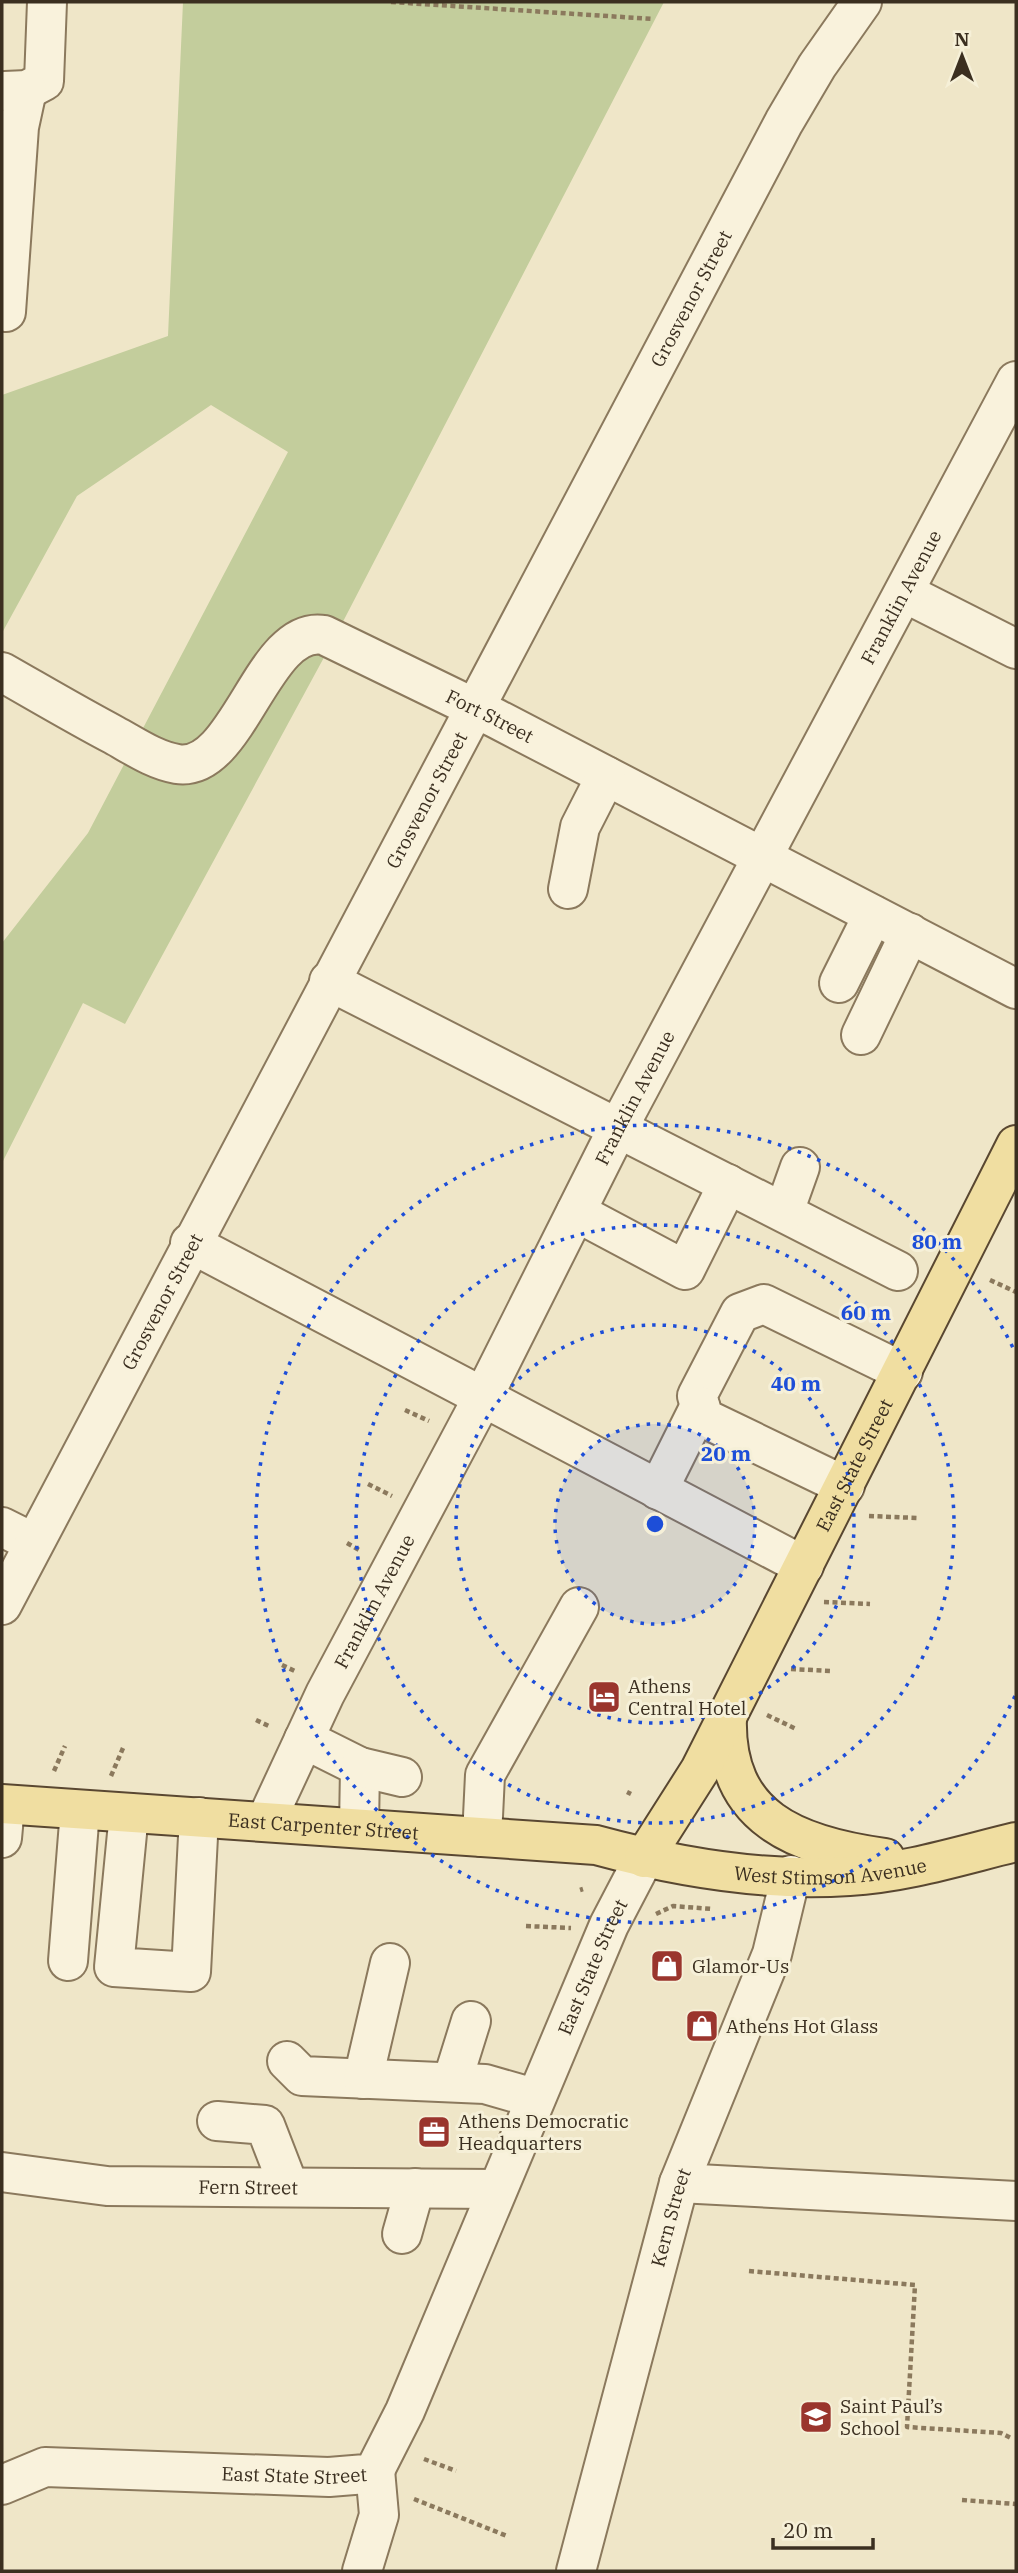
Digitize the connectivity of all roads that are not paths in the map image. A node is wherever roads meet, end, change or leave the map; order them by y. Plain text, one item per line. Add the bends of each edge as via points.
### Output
1 (47, 2) edge
2 (862, 2) edge
3 (14, 91) edge
4 (6, 312) dead end
5 (1016, 382) edge
6 (905, 593) junction
7 (1016, 649) edge
8 (2, 672) edge
9 (474, 709) junction
10 (606, 776) junction
11 (762, 856) junction
12 (568, 889) dead end
13 (873, 915) junction
14 (910, 933) junction
15 (329, 981) junction
16 (839, 983) dead end
17 (1016, 989) edge
18 (861, 1035) dead end
19 (618, 1128) junction
20 (1016, 1145) edge
21 (800, 1167) dead end
22 (728, 1184) junction
23 (576, 1212) junction
24 (784, 1212) junction
25 (190, 1243) junction
26 (898, 1271) dead end
27 (903, 1372) junction
28 (482, 1399) junction
29 (700, 1406) junction
30 (845, 1486) junction
31 (658, 1490) junction
32 (18, 1535) edge
33 (804, 1566) junction
34 (2, 1605) edge
35 (579, 1607) dead end
36 (727, 1716) junction
37 (304, 1739) junction
38 (360, 1767) junction
39 (402, 1777) dead end
40 (80, 1810) junction
41 (129, 1813) junction
42 (3, 1816) edge
43 (199, 1817) junction
44 (266, 1821) junction
45 (359, 1828) junction
46 (482, 1837) junction
47 (1016, 1842) edge
48 (644, 1858) junction
49 (928, 1864) junction
50 (791, 1875) junction
51 (68, 1961) dead end
52 (390, 1963) dead end
53 (471, 2021) dead end
54 (287, 2061) dead end
55 (363, 2079) junction
56 (452, 2082) junction
57 (534, 2098) junction
58 (217, 2122) dead end
59 (2, 2172) edge
60 (679, 2183) junction
61 (289, 2187) junction
62 (415, 2188) junction
63 (496, 2189) junction
64 (1016, 2201) edge
65 (402, 2234) dead end
66 (375, 2470) junction
67 (2, 2485) edge
68 (362, 2571) edge
69 (576, 2571) edge

1 - 3 street via 44,81
2 - 9 street, Grosvenor Street via 784,122
3 - 4 street via 19,127
5 - 6 street, Franklin Avenue
6 - 7 street
6 - 11 street, Franklin Avenue
8 - 9 street, Fort Street via 158,759 178,764 200,762 215,751 296,639 314,633 357,649
9 - 10 street, Fort Street
9 - 15 street, Grosvenor Street
10 - 11 street, Fort Street
10 - 12 street via 580,827
11 - 13 street, Fort Street
11 - 19 street, Franklin Avenue
13 - 14 street, Fort Street
13 - 16 street
14 - 17 street, Fort Street
14 - 18 street
15 - 19 street
15 - 25 street, Grosvenor Street
19 - 22 street
19 - 23 street, Franklin Avenue
20 - 27 main road, East State Street
21 - 24 street
22 - 23 street via 685,1270
22 - 24 street
23 - 28 street, Franklin Avenue
24 - 26 street
25 - 28 street
25 - 32 street, Grosvenor Street
27 - 29 street via 764,1304 740,1313 697,1396
27 - 30 main road, East State Street
28 - 31 street
28 - 37 street, Franklin Avenue
29 - 30 street via 704,1418
29 - 31 street
30 - 33 main road, East State Street
31 - 33 street
32 - 34 street, Grosvenor Street
33 - 36 main road, East State Street
35 - 46 street via 485,1775
36 - 48 main road, East State Street via 700,1770
36 - 49 main road via 733,1771 765,1818 831,1849
37 - 38 street
37 - 44 street, Franklin Avenue
38 - 39 street
38 - 45 street
40 - 41 main road, East Carpenter Street
40 - 42 main road, East Carpenter Street
40 - 51 street
41 - 43 main road, East Carpenter Street
41 - 43 street via 114,1967 191,1972
43 - 44 main road, East Carpenter Street
44 - 45 main road, East Carpenter Street
45 - 46 main road, East Carpenter Street
46 - 48 main road, East Carpenter Street via 596,1845
47 - 49 main road, West Stimson Avenue
48 - 50 main road, West Stimson Avenue
48 - 57 street, East State Street via 609,1924
49 - 50 main road, West Stimson Avenue via 848,1876
50 - 60 street, Kern Street via 772,1954
52 - 55 street
53 - 56 street
54 - 55 street via 302,2076
55 - 56 street
56 - 57 street via 485,2084
57 - 63 street, East State Street
58 - 61 street via 265,2125
59 - 61 street, Fern Street via 107,2186
60 - 64 street
60 - 69 street, Kern Street
61 - 62 street, Fern Street
62 - 63 street, Fern Street
62 - 65 street
63 - 66 street, East State Street via 405,2411
66 - 67 street, East State Street via 329,2477 45,2467
66 - 68 street via 379,2515

